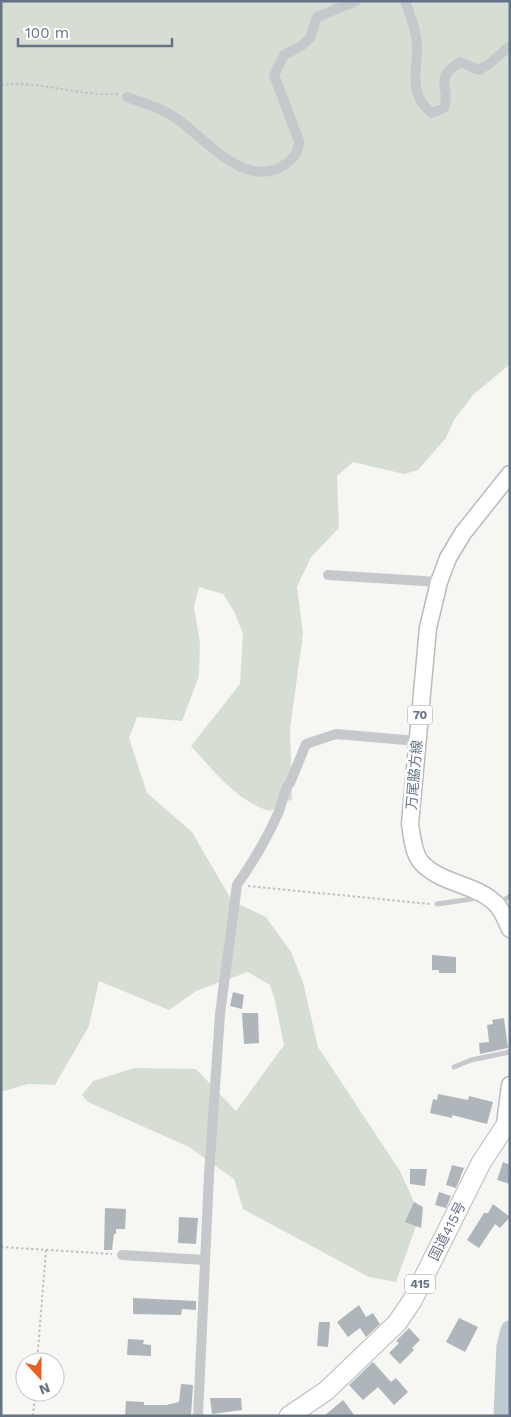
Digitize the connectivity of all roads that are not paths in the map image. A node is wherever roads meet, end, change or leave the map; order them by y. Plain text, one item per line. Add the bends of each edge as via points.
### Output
1 (356, 1) edge
2 (405, 1) edge
3 (510, 46) edge
4 (127, 97) road end
5 (510, 474) edge
6 (328, 574) dead end
7 (439, 582) junction
8 (417, 741) junction
9 (477, 892) junction
10 (503, 900) edge
11 (438, 904) road end
12 (510, 929) edge
13 (510, 1052) edge
14 (454, 1067) dead end
15 (510, 1085) edge
16 (508, 1122) edge
17 (122, 1255) road end
18 (205, 1260) junction
19 (198, 1416) edge
20 (289, 1416) edge

1 - 4 street via 317,17 310,38 284,55 278,66 274,75 299,141 299,148 292,159 281,168 264,172 246,169 227,160 171,114
2 - 3 street via 417,47 414,84 423,106 432,112 444,108 446,103 444,82 448,70 460,62 480,70
5 - 7 main road, 万尾脇方線 / 70 via 462,533
6 - 7 street
7 - 8 main road, 万尾脇方線 / 70 via 428,628
8 - 9 main road, 万尾脇方線 / 70 via 410,824 415,851 419,860 432,872
8 - 18 street via 336,734 306,744 280,810 237,885 220,1014
9 - 10 main road, 万尾脇方線 / 70
9 - 11 lane via 472,899
10 - 12 main road, 万尾脇方線 / 70
13 - 14 lane
15 - 16 main road
16 - 20 highway, 国道415号 / 415 via 481,1163 412,1301 397,1323 326,1391
17 - 18 street
18 - 19 street

